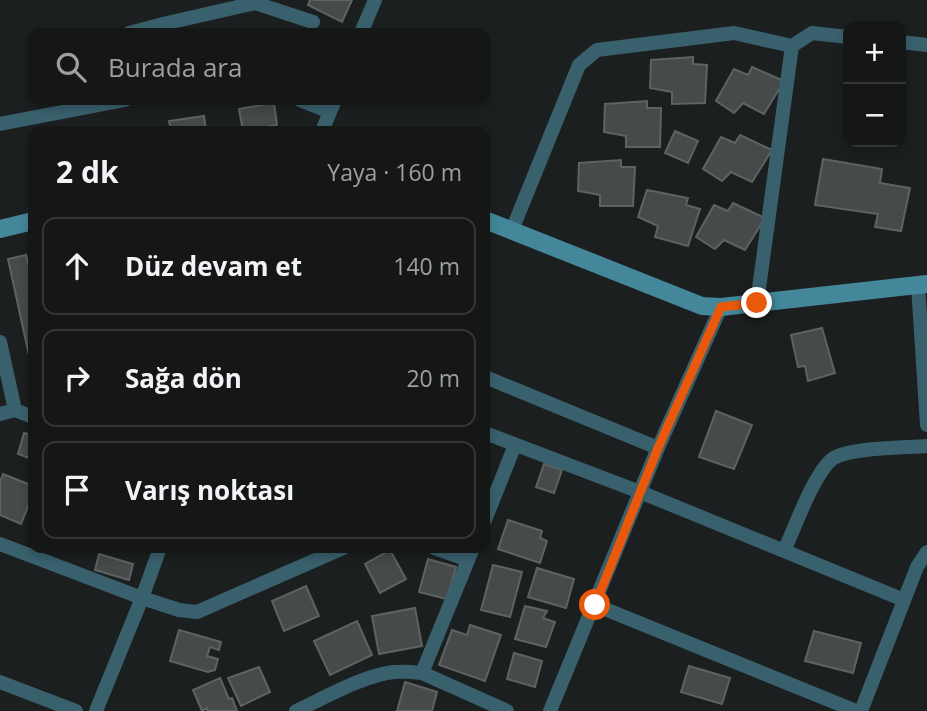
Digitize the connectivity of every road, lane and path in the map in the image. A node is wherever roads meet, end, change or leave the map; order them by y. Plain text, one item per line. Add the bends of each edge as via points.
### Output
1 (375, 0) edge
2 (313, 22) dead end
3 (148, 28) edge
4 (363, 28) edge
5 (843, 36) edge
6 (906, 43) edge
7 (927, 45) edge
8 (792, 46) junction
9 (81, 105) edge
10 (332, 106) edge
11 (0, 124) edge
12 (324, 126) edge
13 (28, 222) edge
14 (490, 222) edge
15 (0, 229) edge
16 (512, 230) junction
17 (922, 285) edge
18 (757, 303) junction
19 (721, 307) junction
20 (0, 342) edge
21 (490, 379) edge
22 (15, 410) junction
23 (0, 414) edge
24 (28, 415) edge
25 (927, 425) edge
26 (490, 435) edge
27 (515, 445) junction
28 (927, 446) edge
29 (658, 448) junction
30 (640, 492) junction
31 (490, 508) edge
32 (0, 544) edge
33 (784, 551) junction
34 (927, 552) edge
35 (158, 553) edge
36 (332, 553) edge
37 (471, 554) edge
38 (142, 598) junction
39 (905, 600) junction
40 (595, 605) junction
41 (422, 673) junction
42 (0, 682) edge
43 (312, 708) edge
44 (76, 711) edge
45 (96, 711) edge
46 (296, 711) edge
47 (507, 711) edge
48 (551, 711) edge
49 (858, 711) edge

1 - 4 street
2 - 3 street via 255,3
5 - 8 street via 812,33
6 - 7 street
8 - 16 street via 734,33 597,50 579,65
8 - 18 street
9 - 11 street
10 - 12 street
13 - 15 street
14 - 16 street
16 - 19 street via 702,306
17 - 18 street
17 - 25 street
18 - 19 street
19 - 29 street
20 - 22 street
21 - 29 street
22 - 23 street
22 - 24 street
26 - 27 street
27 - 30 street
27 - 31 street
28 - 33 street via 856,451 833,458 817,478
29 - 30 street
30 - 33 street
30 - 40 street
32 - 38 street
33 - 39 street
34 - 39 street
35 - 38 street
36 - 38 street via 197,612
37 - 41 street
38 - 45 street
39 - 49 street
40 - 48 street
40 - 49 street
41 - 43 street via 370,677
41 - 47 street
42 - 44 street
43 - 46 street

